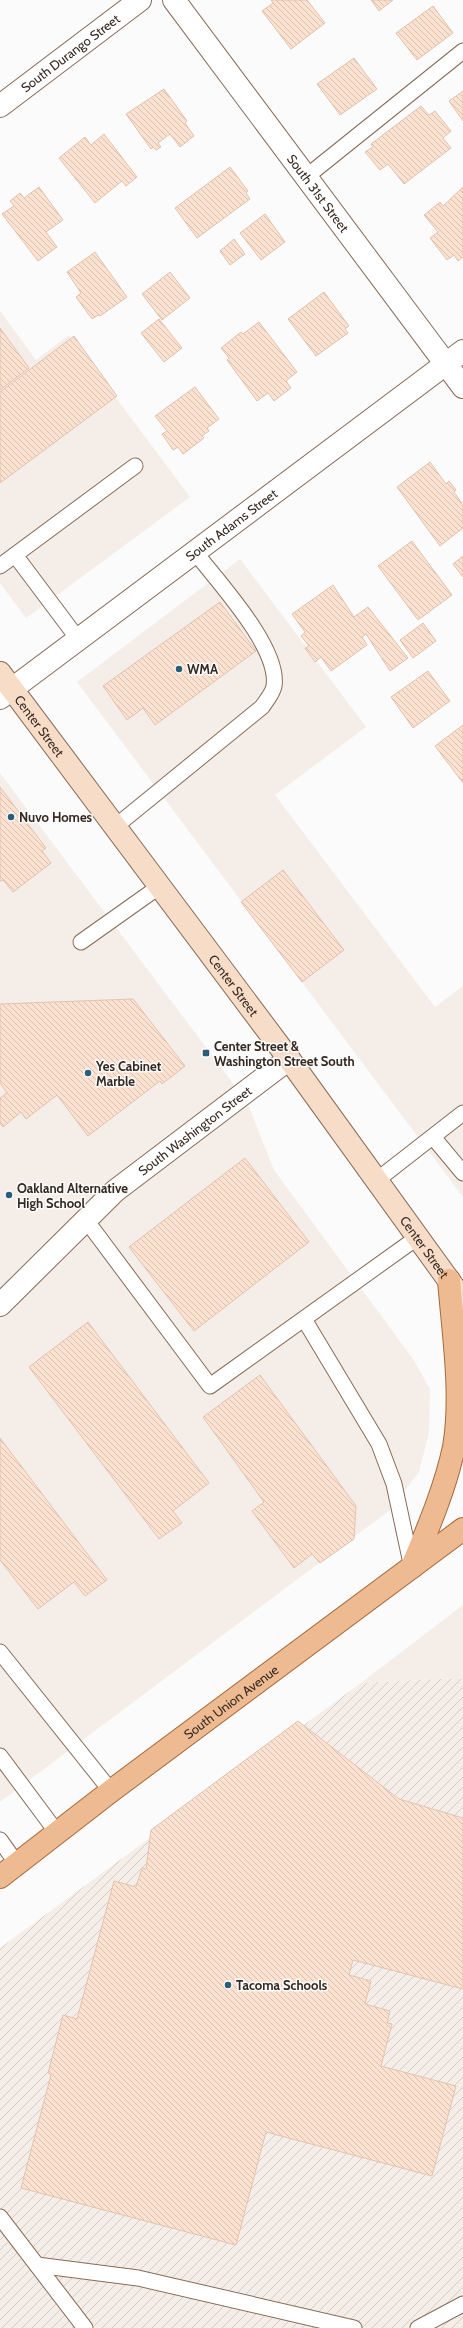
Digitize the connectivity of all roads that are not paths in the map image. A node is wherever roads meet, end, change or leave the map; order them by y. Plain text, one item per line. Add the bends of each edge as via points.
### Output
1 (140, 0) edge
2 (174, 0) edge
3 (463, 51) edge
4 (0, 106) edge
5 (306, 177) junction
6 (463, 351) edge
7 (445, 364) junction
8 (463, 387) edge
9 (135, 466) dead end
10 (195, 552) junction
11 (15, 555) junction
12 (0, 566) edge
13 (78, 639) junction
14 (4, 686) edge
15 (116, 826) junction
16 (160, 886) junction
17 (81, 942) dead end
18 (289, 1059) junction
19 (463, 1113) edge
20 (433, 1137) junction
21 (463, 1173) edge
22 (377, 1180) junction
23 (86, 1220) junction
24 (418, 1237) junction
25 (449, 1280) junction
26 (463, 1300) edge
27 (0, 1304) edge
28 (304, 1319) junction
29 (463, 1529) edge
30 (412, 1568) junction
31 (0, 1652) edge
32 (0, 1756) edge
33 (111, 1791) junction
34 (58, 1834) junction
35 (0, 1840) edge
36 (8, 1870) edge
37 (0, 2217) edge
38 (37, 2265) junction
39 (463, 2304) edge
40 (85, 2328) edge
41 (354, 2328) edge
42 (418, 2328) edge

1 - 4 street, South Durango Street
2 - 5 street, South 31st Street
3 - 5 lane
5 - 7 street, South 31st Street
6 - 7 street, South Adams Street
7 - 8 street, South 31st Street
7 - 10 street, South Adams Street
9 - 11 lane
10 - 13 street, South Adams Street
10 - 15 lane via 264,644 274,667 274,687 262,707
11 - 12 lane
11 - 13 lane
13 - 14 street, South Adams Street
14 - 15 main road, Center Street
15 - 16 main road, Center Street
16 - 17 lane
16 - 18 main road, Center Street
18 - 22 main road, Center Street
18 - 23 street, South Washington Street via 115,1191
19 - 20 lane
20 - 21 lane
20 - 22 lane
22 - 24 main road, Center Street
23 - 27 street, South Washington Street
23 - 28 lane via 210,1386
24 - 25 main road, Center Street
24 - 28 lane
25 - 26 main road, Center Street
25 - 30 main road via 458,1396 454,1446 439,1501
28 - 30 lane via 379,1444 394,1484
29 - 30 main road, South Union Avenue
30 - 33 main road, South Union Avenue
31 - 33 lane
32 - 34 lane
33 - 34 main road, South Union Avenue
34 - 36 main road, South Union Avenue
35 - 36 lane
37 - 38 lane
38 - 40 lane
38 - 41 lane via 138,2278
39 - 42 lane

